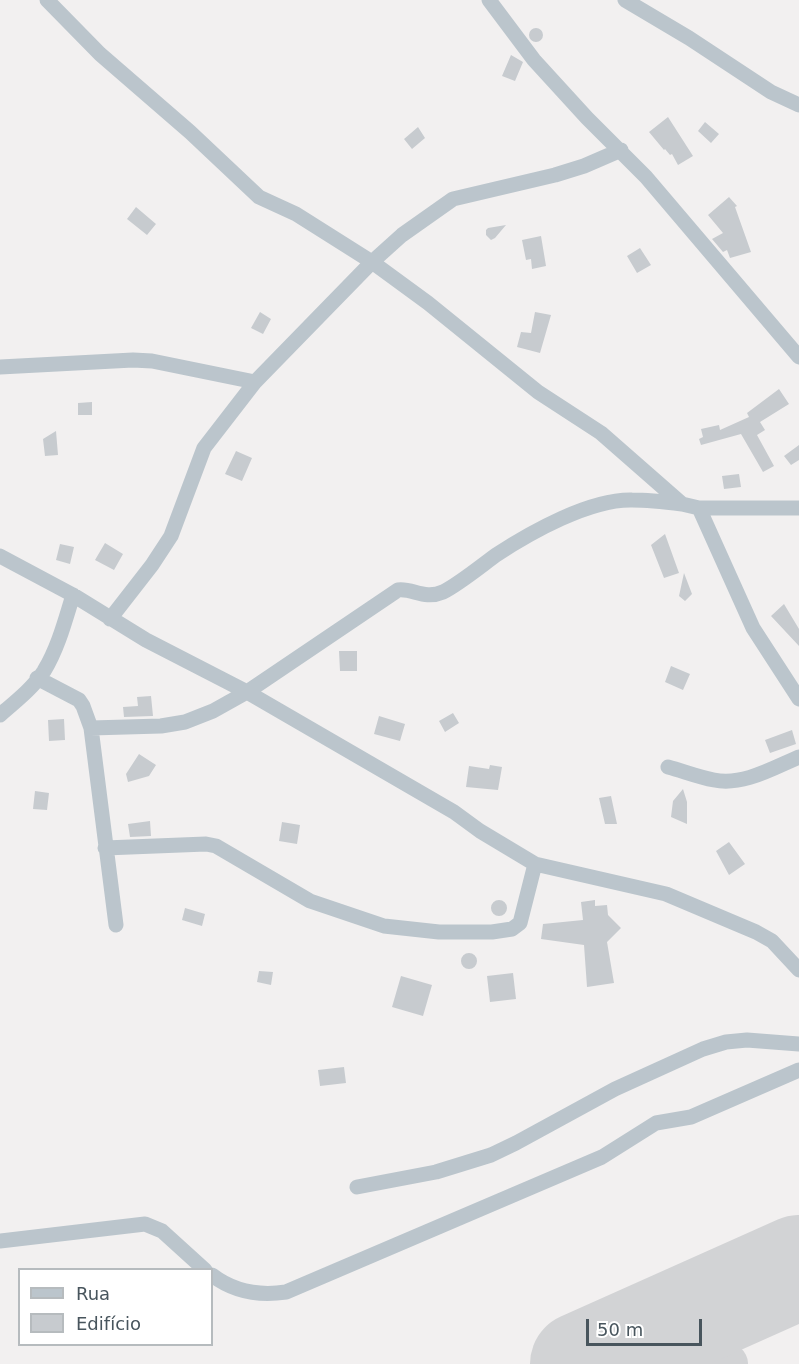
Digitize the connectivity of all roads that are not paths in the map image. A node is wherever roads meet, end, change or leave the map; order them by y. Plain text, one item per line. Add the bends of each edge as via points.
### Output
1 (47, 0) edge
2 (489, 0) edge
3 (625, 0) edge
4 (799, 105) edge
5 (621, 150) junction
6 (372, 262) junction
7 (799, 357) edge
8 (0, 367) edge
9 (255, 382) junction
10 (682, 504) junction
11 (699, 508) junction
12 (799, 508) edge
13 (0, 556) edge
14 (73, 595) junction
15 (110, 619) junction
16 (37, 678) junction
17 (247, 692) junction
18 (799, 699) edge
19 (0, 715) edge
20 (91, 728) junction
21 (799, 757) edge
22 (668, 766) dead end
23 (105, 848) junction
24 (535, 864) junction
25 (116, 925) dead end
26 (799, 970) edge
27 (799, 1044) edge
28 (799, 1070) edge
29 (357, 1187) dead end
30 (0, 1241) edge
31 (204, 1268) edge
32 (213, 1276) edge

1 - 6 street via 100,54 259,197 296,214
2 - 5 street via 534,60
3 - 4 street via 771,92
5 - 6 street via 565,172 453,199
5 - 7 street
6 - 9 street
6 - 10 street via 537,392 601,433
8 - 9 street via 152,361
9 - 15 street via 204,448 171,536
10 - 11 street
10 - 17 street via 614,501 542,527 442,592 419,595 398,590
11 - 12 street
11 - 18 street via 753,628
13 - 14 street
14 - 15 street
14 - 16 street via 61,634
15 - 17 street
16 - 19 street
16 - 20 street via 79,700
17 - 20 street via 185,722
17 - 24 street via 454,812
20 - 23 street
21 - 22 street via 733,781 715,781
23 - 24 street via 216,846 310,901 384,926 439,932 492,932 517,926
23 - 25 street
24 - 26 street via 666,894 756,932 771,941
27 - 29 street via 747,1040 703,1049 615,1089 491,1155 436,1172
28 - 32 street via 691,1117 656,1123 602,1157 286,1292 266,1295 240,1290
30 - 31 street via 145,1224 162,1232

